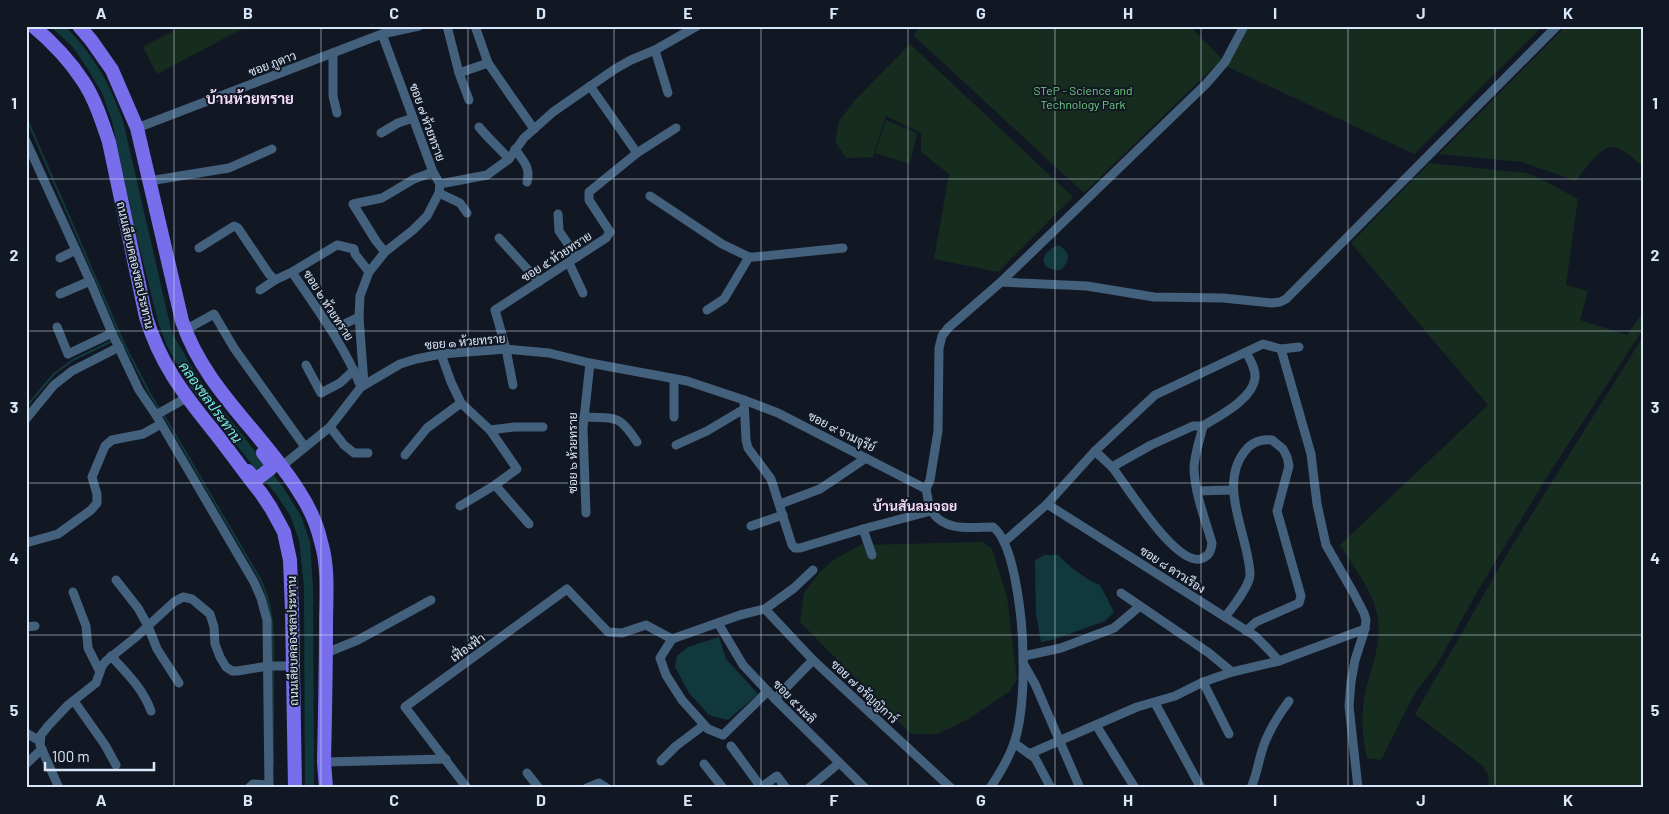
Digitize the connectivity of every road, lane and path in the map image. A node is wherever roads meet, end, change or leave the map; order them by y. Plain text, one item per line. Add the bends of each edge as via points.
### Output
1 (33, 26) edge
2 (79, 26) edge
3 (419, 26) edge
4 (447, 26) edge
5 (474, 26) edge
6 (698, 26) edge
7 (1244, 26) edge
8 (1557, 26) edge
9 (382, 34) junction
10 (655, 50) junction
11 (333, 53) junction
12 (488, 63) junction
13 (459, 72) junction
14 (590, 86) junction
15 (668, 93) dead end
16 (470, 100) dead end
17 (337, 113) dead end
18 (413, 118) junction
19 (479, 127) dead end
20 (136, 128) junction
21 (534, 128) junction
22 (676, 128) dead end
23 (381, 133) dead end
24 (26, 141) edge
25 (272, 149) dead end
26 (515, 149) junction
27 (637, 153) junction
28 (508, 159) junction
29 (433, 172) junction
30 (149, 181) junction
31 (527, 182) dead end
32 (439, 188) junction
33 (650, 196) dead end
34 (467, 213) dead end
35 (558, 214) dead end
36 (499, 238) dead end
37 (199, 248) dead end
38 (843, 248) dead end
39 (76, 250) junction
40 (385, 252) junction
41 (748, 256) junction
42 (577, 257) junction
43 (60, 258) dead end
44 (569, 263) junction
45 (292, 272) junction
46 (369, 272) junction
47 (275, 280) junction
48 (90, 281) junction
49 (539, 282) junction
50 (1001, 282) junction
51 (260, 290) dead end
52 (583, 293) dead end
53 (60, 294) dead end
54 (706, 310) dead end
55 (359, 317) junction
56 (57, 327) dead end
57 (185, 330) junction
58 (332, 330) junction
59 (113, 336) junction
60 (119, 347) junction
61 (1299, 347) dead end
62 (506, 349) junction
63 (1281, 349) junction
64 (1246, 352) junction
65 (442, 354) junction
66 (590, 363) junction
67 (306, 366) dead end
68 (354, 370) junction
69 (674, 379) junction
70 (513, 385) dead end
71 (363, 386) junction
72 (744, 400) junction
73 (180, 401) junction
74 (461, 403) junction
75 (744, 409) junction
76 (158, 414) junction
77 (584, 417) junction
78 (674, 417) dead end
79 (26, 418) edge
80 (161, 424) junction
81 (1203, 426) junction
82 (330, 427) junction
83 (543, 427) dead end
84 (212, 429) junction
85 (490, 430) junction
86 (636, 442) dead end
87 (676, 445) dead end
88 (305, 447) junction
89 (1096, 452) junction
90 (368, 453) dead end
91 (405, 455) dead end
92 (866, 458) junction
93 (1112, 467) junction
94 (276, 469) junction
95 (260, 481) junction
96 (495, 485) junction
97 (926, 490) junction
98 (1233, 490) junction
99 (1198, 491) junction
100 (780, 504) junction
101 (1047, 504) junction
102 (460, 506) dead end
103 (931, 511) junction
104 (586, 513) dead end
105 (783, 515) junction
106 (529, 524) dead end
107 (751, 526) dead end
108 (863, 529) junction
109 (284, 532) junction
110 (1004, 542) junction
111 (26, 543) edge
112 (872, 554) dead end
113 (813, 570) dead end
114 (116, 580) dead end
115 (73, 592) dead end
116 (1121, 594) dead end
117 (432, 600) dead end
118 (1140, 606) junction
119 (765, 609) junction
120 (1225, 618) junction
121 (718, 623) junction
122 (148, 626) junction
123 (1366, 629) junction
124 (1246, 631) junction
125 (672, 638) junction
126 (326, 653) junction
127 (112, 656) junction
128 (1023, 659) junction
129 (814, 660) junction
130 (1279, 662) junction
131 (278, 666) junction
132 (100, 672) junction
133 (1232, 672) junction
134 (1203, 682) junction
135 (179, 683) dead end
136 (768, 691) junction
137 (775, 699) junction
138 (74, 701) junction
139 (1289, 701) dead end
140 (1155, 703) junction
141 (151, 711) dead end
142 (704, 724) junction
143 (1096, 725) junction
144 (26, 732) edge
145 (1229, 734) dead end
146 (1059, 741) junction
147 (1014, 743) junction
148 (41, 745) junction
149 (731, 746) dead end
150 (1029, 754) junction
151 (446, 759) junction
152 (661, 761) dead end
153 (324, 762) junction
154 (839, 763) junction
155 (26, 764) edge
156 (704, 764) dead end
157 (116, 765) dead end
158 (527, 772) dead end
159 (269, 787) edge
160 (761, 787) edge
161 (59, 788) edge
162 (248, 788) edge
163 (295, 788) edge
164 (326, 788) edge
165 (467, 788) edge
166 (539, 788) edge
167 (587, 788) edge
168 (607, 788) edge
169 (723, 788) edge
170 (786, 788) edge
171 (809, 788) edge
172 (865, 788) edge
173 (951, 788) edge
174 (990, 788) edge
175 (1051, 788) edge
176 (1080, 788) edge
177 (1135, 788) edge
178 (1202, 788) edge
179 (1251, 788) edge
180 (1358, 788) edge

1 - 73 main road, ถนนเลียบคลองชลประทาน via 84,82 100,116 109,142 146,317
2 - 20 main road via 112,70
3 - 9 street, ซอย ภูดาว
4 - 13 street
5 - 12 street
6 - 10 street
7 - 50 street via 1225,62 1206,84
8 - 50 street via 1280,302 1154,297 1088,286
9 - 11 street, ซอย ภูดาว
9 - 18 street, ซอย ๗ ห้วยทราย
10 - 14 street
10 - 15 street
11 - 17 street via 333,96
11 - 20 street, ซอย ภูดาว
12 - 13 street
12 - 21 street
13 - 16 street
14 - 21 street
14 - 27 street
18 - 23 street
18 - 29 street, ซอย ๗ ห้วยทราย
19 - 28 street
20 - 30 main road
21 - 26 street
22 - 27 street, ซอย ๕ ห้วยทราย
24 - 39 street
25 - 30 street via 229,168
26 - 28 street
26 - 31 street via 528,169
27 - 42 street, ซอย ๕ ห้วยทราย via 589,192 589,200 610,232
28 - 32 street via 487,175
29 - 32 street, ซอย ๗ ห้วยทราย
29 - 40 street via 382,198 354,204
30 - 57 main road
32 - 34 street via 460,203
32 - 40 street via 427,216
33 - 41 street via 722,244
35 - 42 street via 559,231
36 - 49 street
37 - 47 street via 234,226
38 - 41 street
39 - 43 street
39 - 48 street
40 - 46 street
41 - 54 street via 724,299
42 - 44 street, ซอย ๕ ห้วยทราย
44 - 49 street, ซอย ๕ ห้วยทราย
44 - 52 street
45 - 46 street via 337,245 354,249
45 - 47 street, ซอย ๒ ห้วยทราย
45 - 58 street, ซอย ๒ ห้วยทราย
46 - 55 street via 360,296
47 - 51 street, ซอย ๒ ห้วยทราย
48 - 53 street
48 - 59 street
49 - 62 street, ซอย ๕ ห้วยทราย via 494,310
50 - 97 street via 942,336 938,431
55 - 58 street
55 - 71 street
56 - 59 street via 68,354
57 - 88 street via 214,314 234,348
57 - 94 main road via 211,379 238,412
58 - 68 street, ซอย ๒ ห้วยทราย
59 - 60 street
60 - 76 street via 139,390
60 - 79 street via 72,371 54,385
61 - 63 street
62 - 65 street, ซอย ๑ ห้วยทราย
62 - 66 street, ซอย ๑ ห้วยทราย
62 - 70 street
63 - 64 street via 1263,344
63 - 123 street via 1311,454 1326,545 1364,613
64 - 81 street via 1254,368 1255,379 1247,395
64 - 89 street via 1154,395
65 - 71 street, ซอย ๑ ห้วยทราย via 400,364
65 - 74 street
66 - 69 street, ซอย ๑ ห้วยทราย
66 - 77 street, ซอย ๖ ห้วยทราย
67 - 68 street via 321,393 340,383
68 - 71 street, ซอย ๒ ห้วยทราย
69 - 72 street, ซอย ๑ ห้วยทราย
69 - 78 street
71 - 82 street, ซอย ๑ ห้วยทราย
72 - 75 street
72 - 92 street, ซอย ๙ จามจุรีย์ via 778,413
73 - 76 street
73 - 84 main road, ถนนเลียบคลองชลประทาน
74 - 85 street
74 - 91 street via 427,428
75 - 87 street
75 - 100 street via 748,448 771,479
76 - 80 street
77 - 86 street via 618,420 627,426
77 - 104 street, ซอย ๖ ห้วยทราย
80 - 111 street via 143,434 112,440 105,446 92,477 97,503 58,534
80 - 131 street via 254,582
81 - 93 street via 1193,426
81 - 99 street via 1194,468
82 - 88 street, ซอย ๑ ห้วยทราย
82 - 90 street via 354,453
83 - 85 street
84 - 95 main road
84 - 109 main road, ถนนเลียบคลองชลประทาน via 272,508
85 - 96 street via 517,468
88 - 94 street, ซอย ๑ ห้วยทราย
89 - 93 street
89 - 101 street
92 - 97 street, ซอย ๙ จามจุรีย์
92 - 100 street via 820,489
93 - 99 street via 1153,524 1178,550 1200,560 1212,550 1212,543
94 - 95 main road
94 - 126 main road via 299,490 322,542 326,583
95 - 109 main road via 282,517
96 - 102 street
96 - 106 street
97 - 103 street
98 - 99 street
98 - 120 street via 1250,576
98 - 124 street via 1241,456 1249,447 1258,441 1272,440 1283,449 1289,466 1277,511 1301,596 1299,603 1256,622
100 - 105 street
101 - 110 street
101 - 120 street, ซอย ๘ ดาวเรือง
103 - 108 street
103 - 110 street via 950,525 992,527
105 - 107 street
105 - 108 street via 795,548
108 - 112 street
109 - 131 main road, ถนนเลียบคลองชลประทาน via 292,580
110 - 128 street via 1016,581
113 - 119 street
114 - 122 street
115 - 132 street via 86,626 88,648
116 - 118 street
117 - 126 street via 358,640
118 - 128 street via 1114,628
118 - 133 street
119 - 121 street
119 - 129 street, ซอย ๗ อรัญญิการ์
120 - 124 street, ซอย ๘ ดาวเรือง
121 - 125 street
121 - 136 street, ซอย ๕ มะลิ via 743,665
122 - 127 street
122 - 131 street via 174,602 184,597 192,599 210,614 215,644 226,667 237,672
122 - 135 street via 157,649
123 - 130 street
123 - 180 street via 1351,682 1350,706
124 - 130 street, ซอย ๘ ดาวเรือง
125 - 142 street via 660,658 682,700
125 - 151 street, เฟื่องฟ้า via 646,625 622,633 608,632 567,589 405,708
126 - 153 main road
127 - 132 street
127 - 141 street via 133,679
128 - 146 street
128 - 147 street via 1022,698
129 - 137 street
129 - 173 street, ซอย ๗ อรัญญิการ์
130 - 133 street
131 - 159 street
131 - 163 main road, ถนนเลียบคลองชลประทาน
132 - 138 street via 96,683
133 - 134 street
134 - 140 street
134 - 145 street
136 - 137 street, ซอย ๕ มะลิ
136 - 142 street via 723,735
137 - 154 street, ซอย ๕ มะลิ
138 - 148 street via 41,735
138 - 157 street
139 - 179 street via 1270,731
140 - 143 street
140 - 178 street
142 - 152 street
143 - 146 street
143 - 177 street
144 - 148 street
146 - 150 street
146 - 176 street
147 - 150 street
147 - 174 street
148 - 155 street
148 - 161 street
149 - 160 street
150 - 175 street via 1035,758
151 - 153 street
151 - 165 street, เฟื่องฟ้า
153 - 164 main road
154 - 171 street
154 - 172 street, ซอย ๕ มะลิ
156 - 169 street
158 - 166 street
159 - 162 street via 254,784
160 - 170 street via 777,776
167 - 168 street via 599,783

